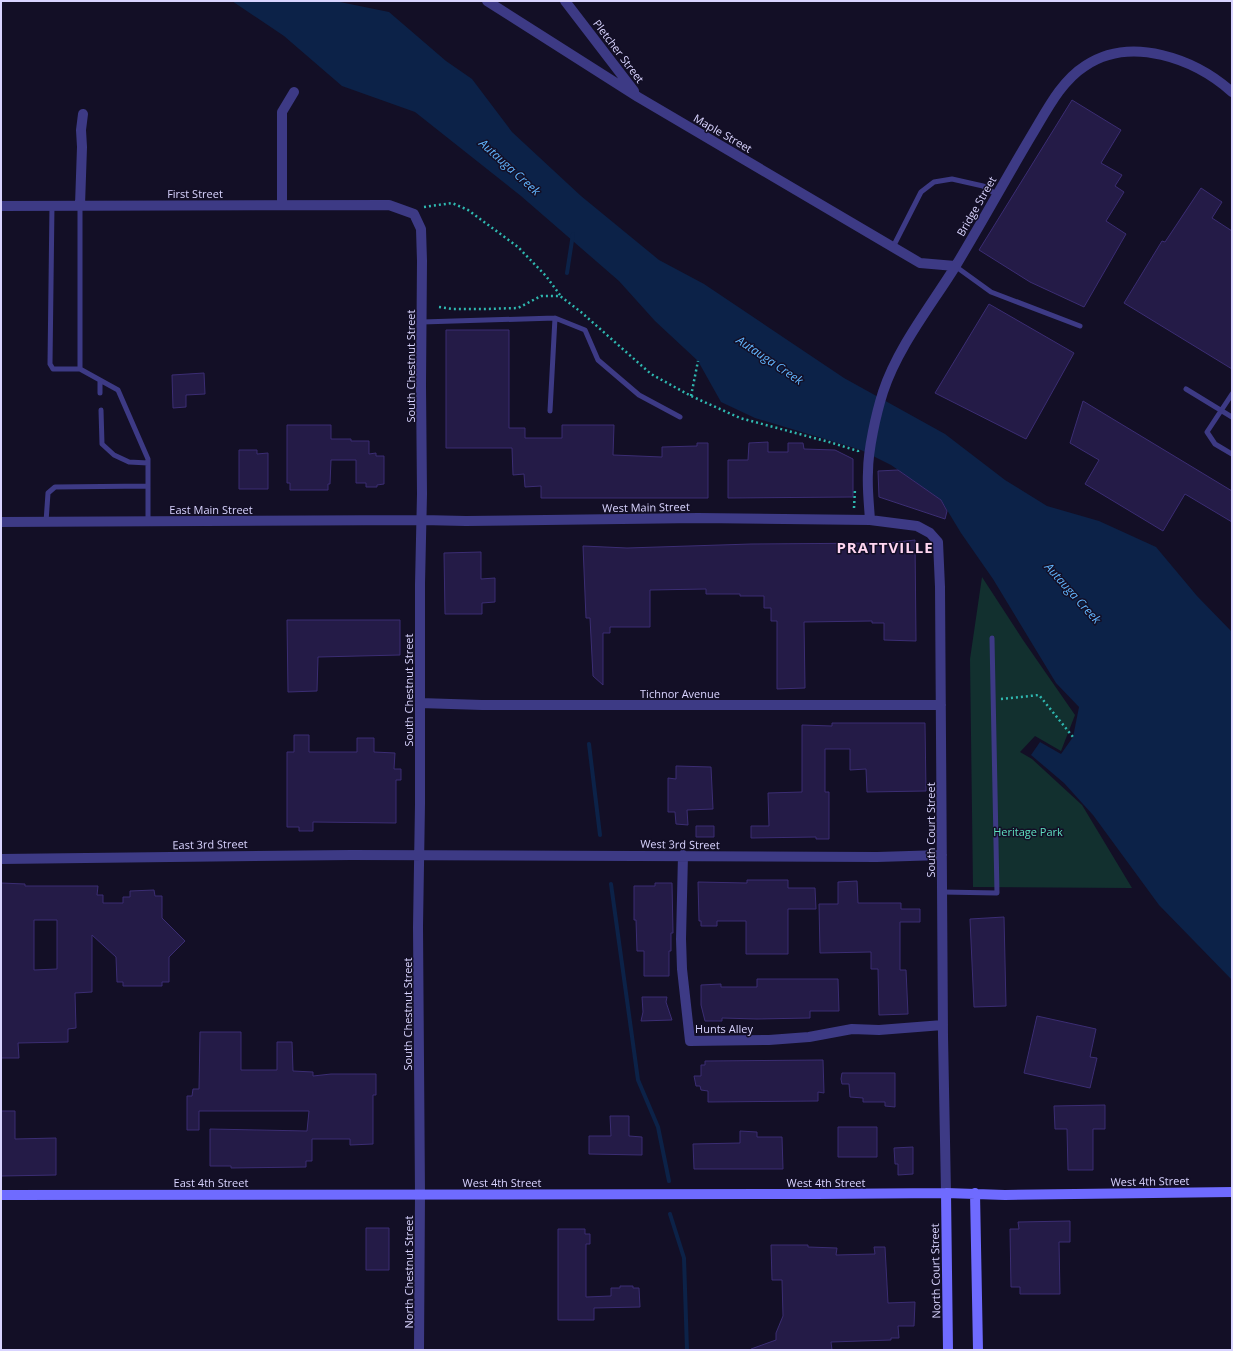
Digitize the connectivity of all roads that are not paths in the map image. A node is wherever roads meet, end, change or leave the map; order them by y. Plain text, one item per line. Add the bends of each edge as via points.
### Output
1 (487, 1) edge
2 (565, 1) edge
3 (294, 92) dead end
4 (1232, 92) edge
5 (638, 97) junction
6 (83, 114) dead end
7 (996, 194) junction
8 (52, 205) junction
9 (80, 205) junction
10 (282, 205) junction
11 (389, 205) joint
12 (1, 206) edge
13 (893, 247) junction
14 (956, 266) junction
15 (555, 318) junction
16 (422, 322) junction
17 (1080, 326) dead end
18 (80, 369) junction
19 (100, 380) junction
20 (1186, 389) dead end
21 (100, 393) dead end
22 (1232, 394) edge
23 (101, 410) dead end
24 (1220, 410) junction
25 (550, 411) dead end
26 (680, 417) dead end
27 (1232, 417) edge
28 (1232, 454) edge
29 (148, 463) junction
30 (148, 486) junction
31 (422, 520) junction
32 (870, 520) junction
33 (1, 522) edge
34 (46, 522) junction
35 (148, 522) junction
36 (992, 638) dead end
37 (420, 703) junction
38 (941, 705) junction
39 (419, 855) junction
40 (683, 855) junction
41 (942, 855) junction
42 (1, 859) edge
43 (942, 892) junction
44 (943, 1025) junction
45 (1232, 1192) edge
46 (946, 1193) junction
47 (975, 1193) junction
48 (420, 1194) junction
49 (1, 1195) edge
50 (420, 1350) edge
51 (948, 1350) edge
52 (978, 1350) edge

1 - 5 street, Maple Street
2 - 5 street, Pletcher Street
3 - 10 street via 282,112
4 - 7 street, Bridge Street via 1211,75 1168,56 1136,52 1102,57 1073,75 1054,99
5 - 13 street, Maple Street
6 - 9 street
7 - 13 lane via 983,186 952,179 934,182 922,192
7 - 14 street, Bridge Street
8 - 9 street, First Street
8 - 12 street, First Street
8 - 18 lane via 50,364 53,368
9 - 10 street, First Street
9 - 18 lane
10 - 11 street, First Street
11 - 16 street, South Chestnut Street via 414,214 421,229
13 - 14 street, Maple Street via 920,263
14 - 17 lane via 991,292
14 - 32 street, Bridge Street via 902,350 883,392 869,454
15 - 16 lane
15 - 25 lane
15 - 26 lane via 585,330 598,360 639,395
16 - 31 street, South Chestnut Street
18 - 19 lane
19 - 21 lane
19 - 29 lane via 118,390
20 - 24 lane
22 - 24 lane
23 - 29 lane via 102,444 114,455 129,462
24 - 27 lane
24 - 28 lane via 1207,432 1215,444
29 - 30 lane
30 - 34 lane via 55,488 48,493
30 - 35 lane
31 - 32 street, West Main Street
31 - 35 street, East Main Street
31 - 37 street, South Chestnut Street
32 - 38 street, South Court Street via 917,526 930,533 938,542
33 - 34 street, East Main Street
34 - 35 street, East Main Street
36 - 43 lane via 997,893
37 - 38 street, Tichnor Avenue
37 - 39 street, South Chestnut Street
38 - 41 street, South Court Street
39 - 40 street, West 3rd Street
39 - 42 street, East 3rd Street
39 - 48 street, South Chestnut Street
40 - 41 street, West 3rd Street
40 - 44 street, Hunts Alley via 682,969 690,1041 769,1040 852,1029 892,1030
41 - 43 street, South Court Street
43 - 44 street, South Court Street
44 - 46 street, South Court Street
45 - 47 main road, West 4th Street via 1005,1195
46 - 47 main road, West 4th Street
46 - 48 main road, West 4th Street
46 - 51 main road, North Court Street
47 - 52 main road
48 - 49 main road, East 4th Street
48 - 50 street, North Chestnut Street

